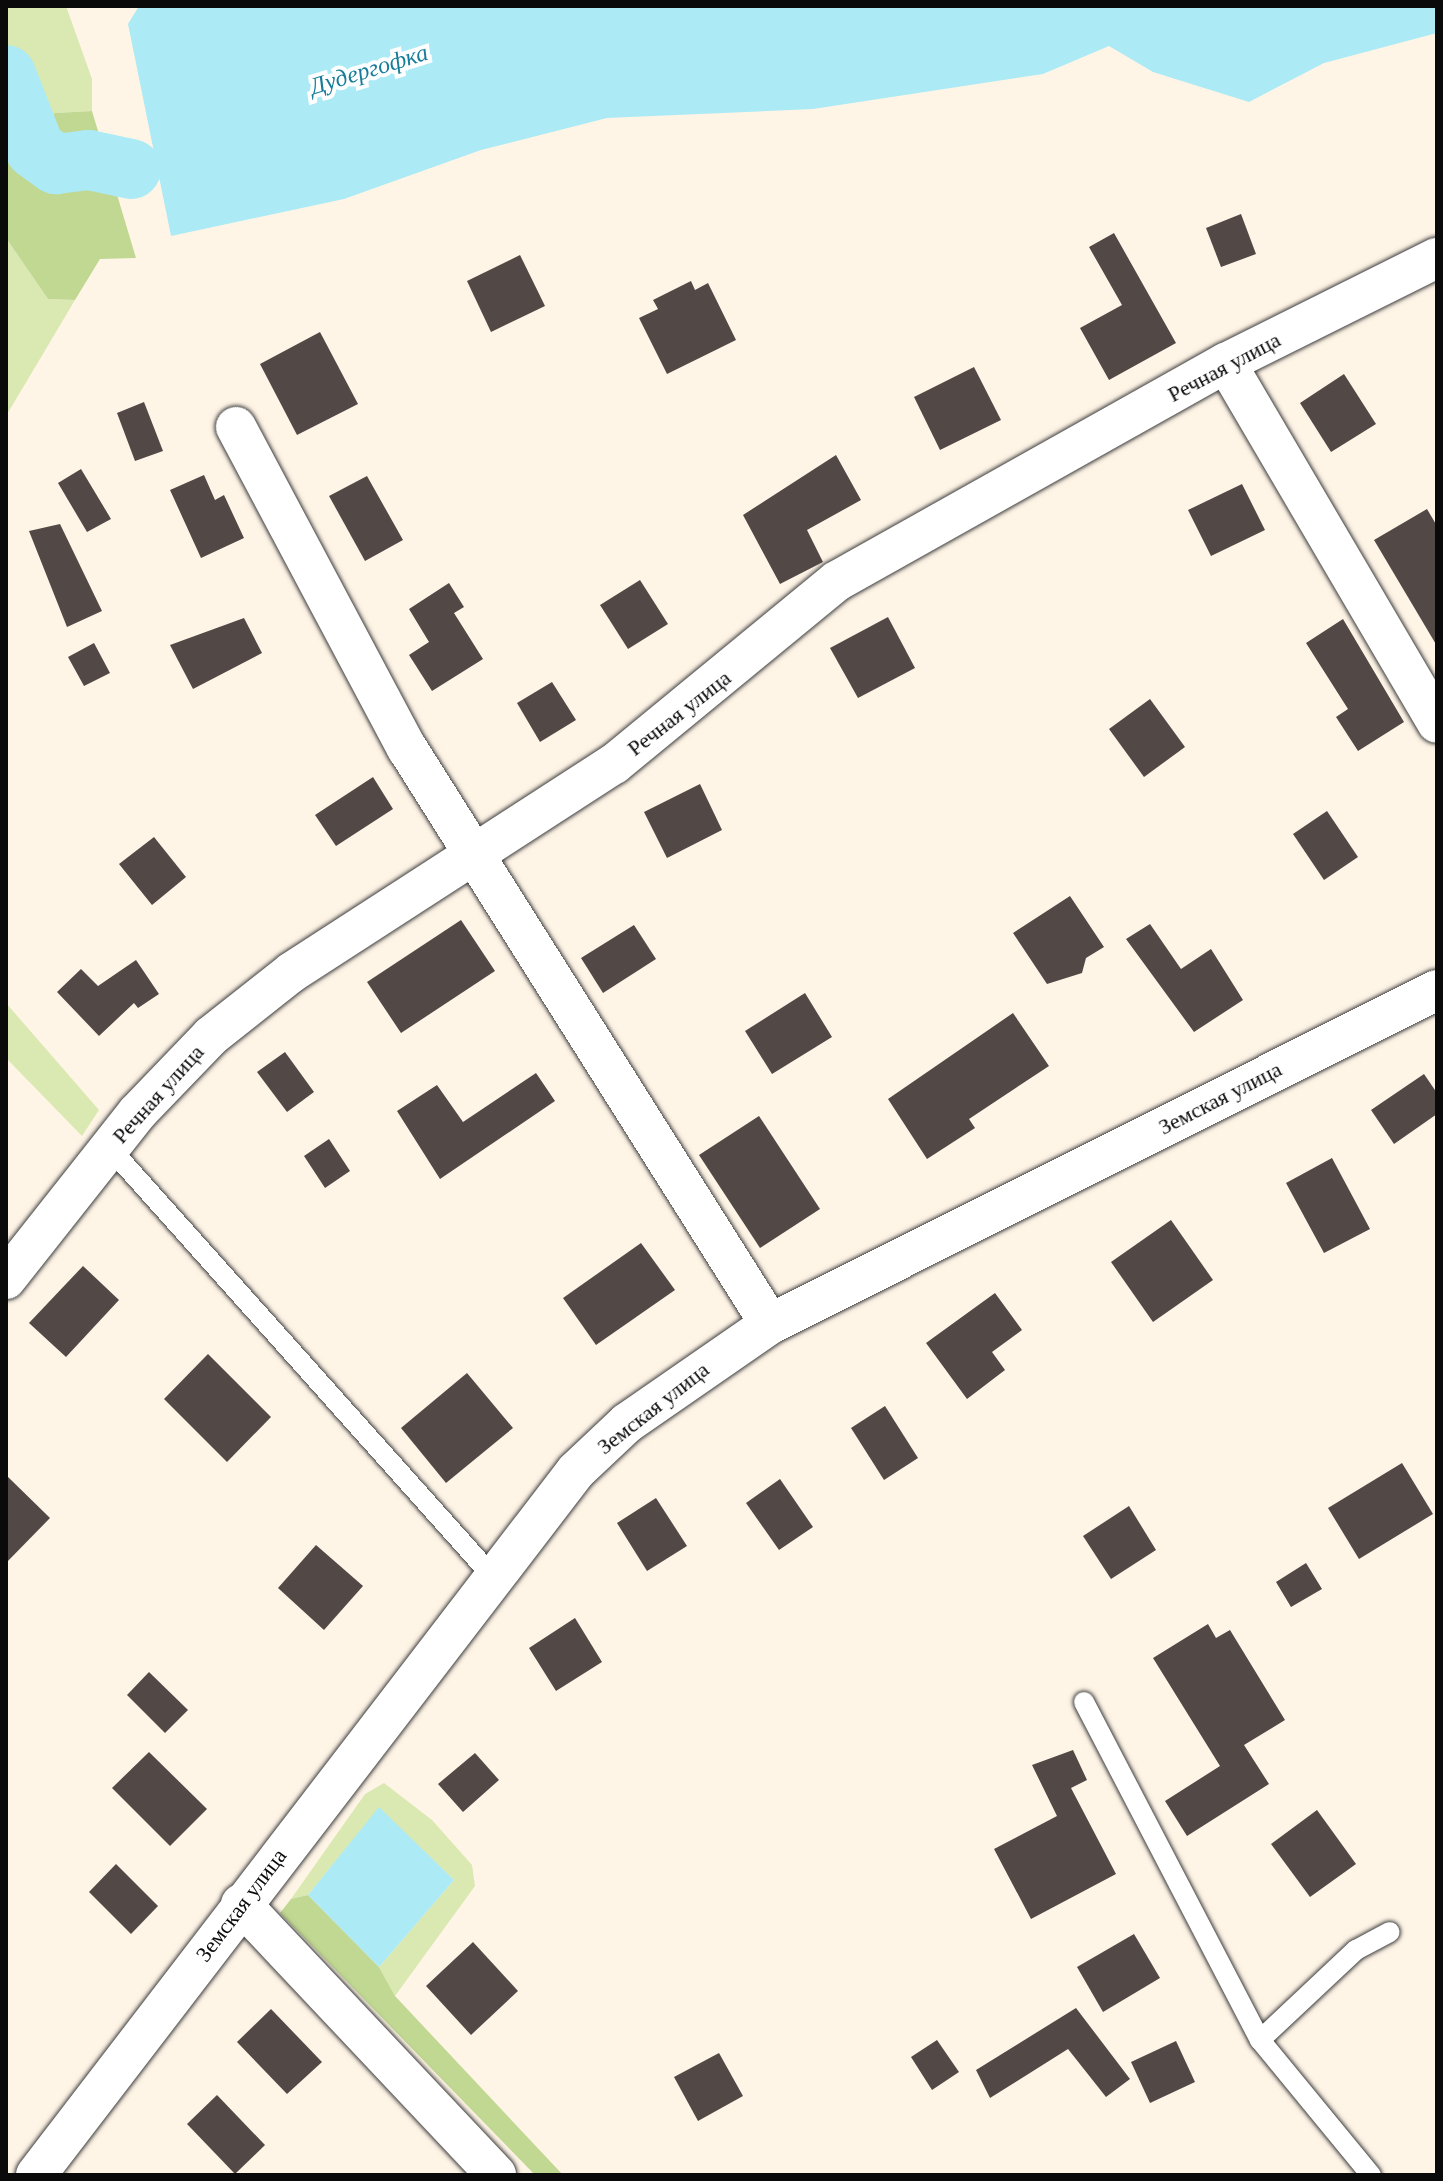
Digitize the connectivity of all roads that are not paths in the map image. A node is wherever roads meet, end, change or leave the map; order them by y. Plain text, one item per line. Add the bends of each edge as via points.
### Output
1 (1437, 258) edge
2 (1226, 363) junction
3 (236, 427) dead end
4 (1437, 723) edge
5 (473, 855) junction
6 (1437, 990) edge
7 (109, 1147) junction
8 (6, 1279) edge
9 (770, 1324) junction
10 (493, 1577) junction
11 (1084, 1702) dead end
12 (241, 1904) junction
13 (1390, 1932) dead end
14 (1260, 2040) junction
15 (36, 2175) edge
16 (496, 2175) edge
17 (1371, 2175) edge

1 - 2 street, Речная улица
2 - 4 street
2 - 5 street, Речная улица via 837,581 614,764
3 - 5 street via 348,645
5 - 7 street, Речная улица via 292,972 211,1036
5 - 9 street
6 - 9 street, Земская улица
7 - 8 street, Речная улица
7 - 10 lane
9 - 10 street, Земская улица via 627,1423 576,1471
10 - 12 street, Земская улица
11 - 14 lane
12 - 15 street, Земская улица
12 - 16 street
13 - 14 lane via 1356,1950
14 - 17 lane

